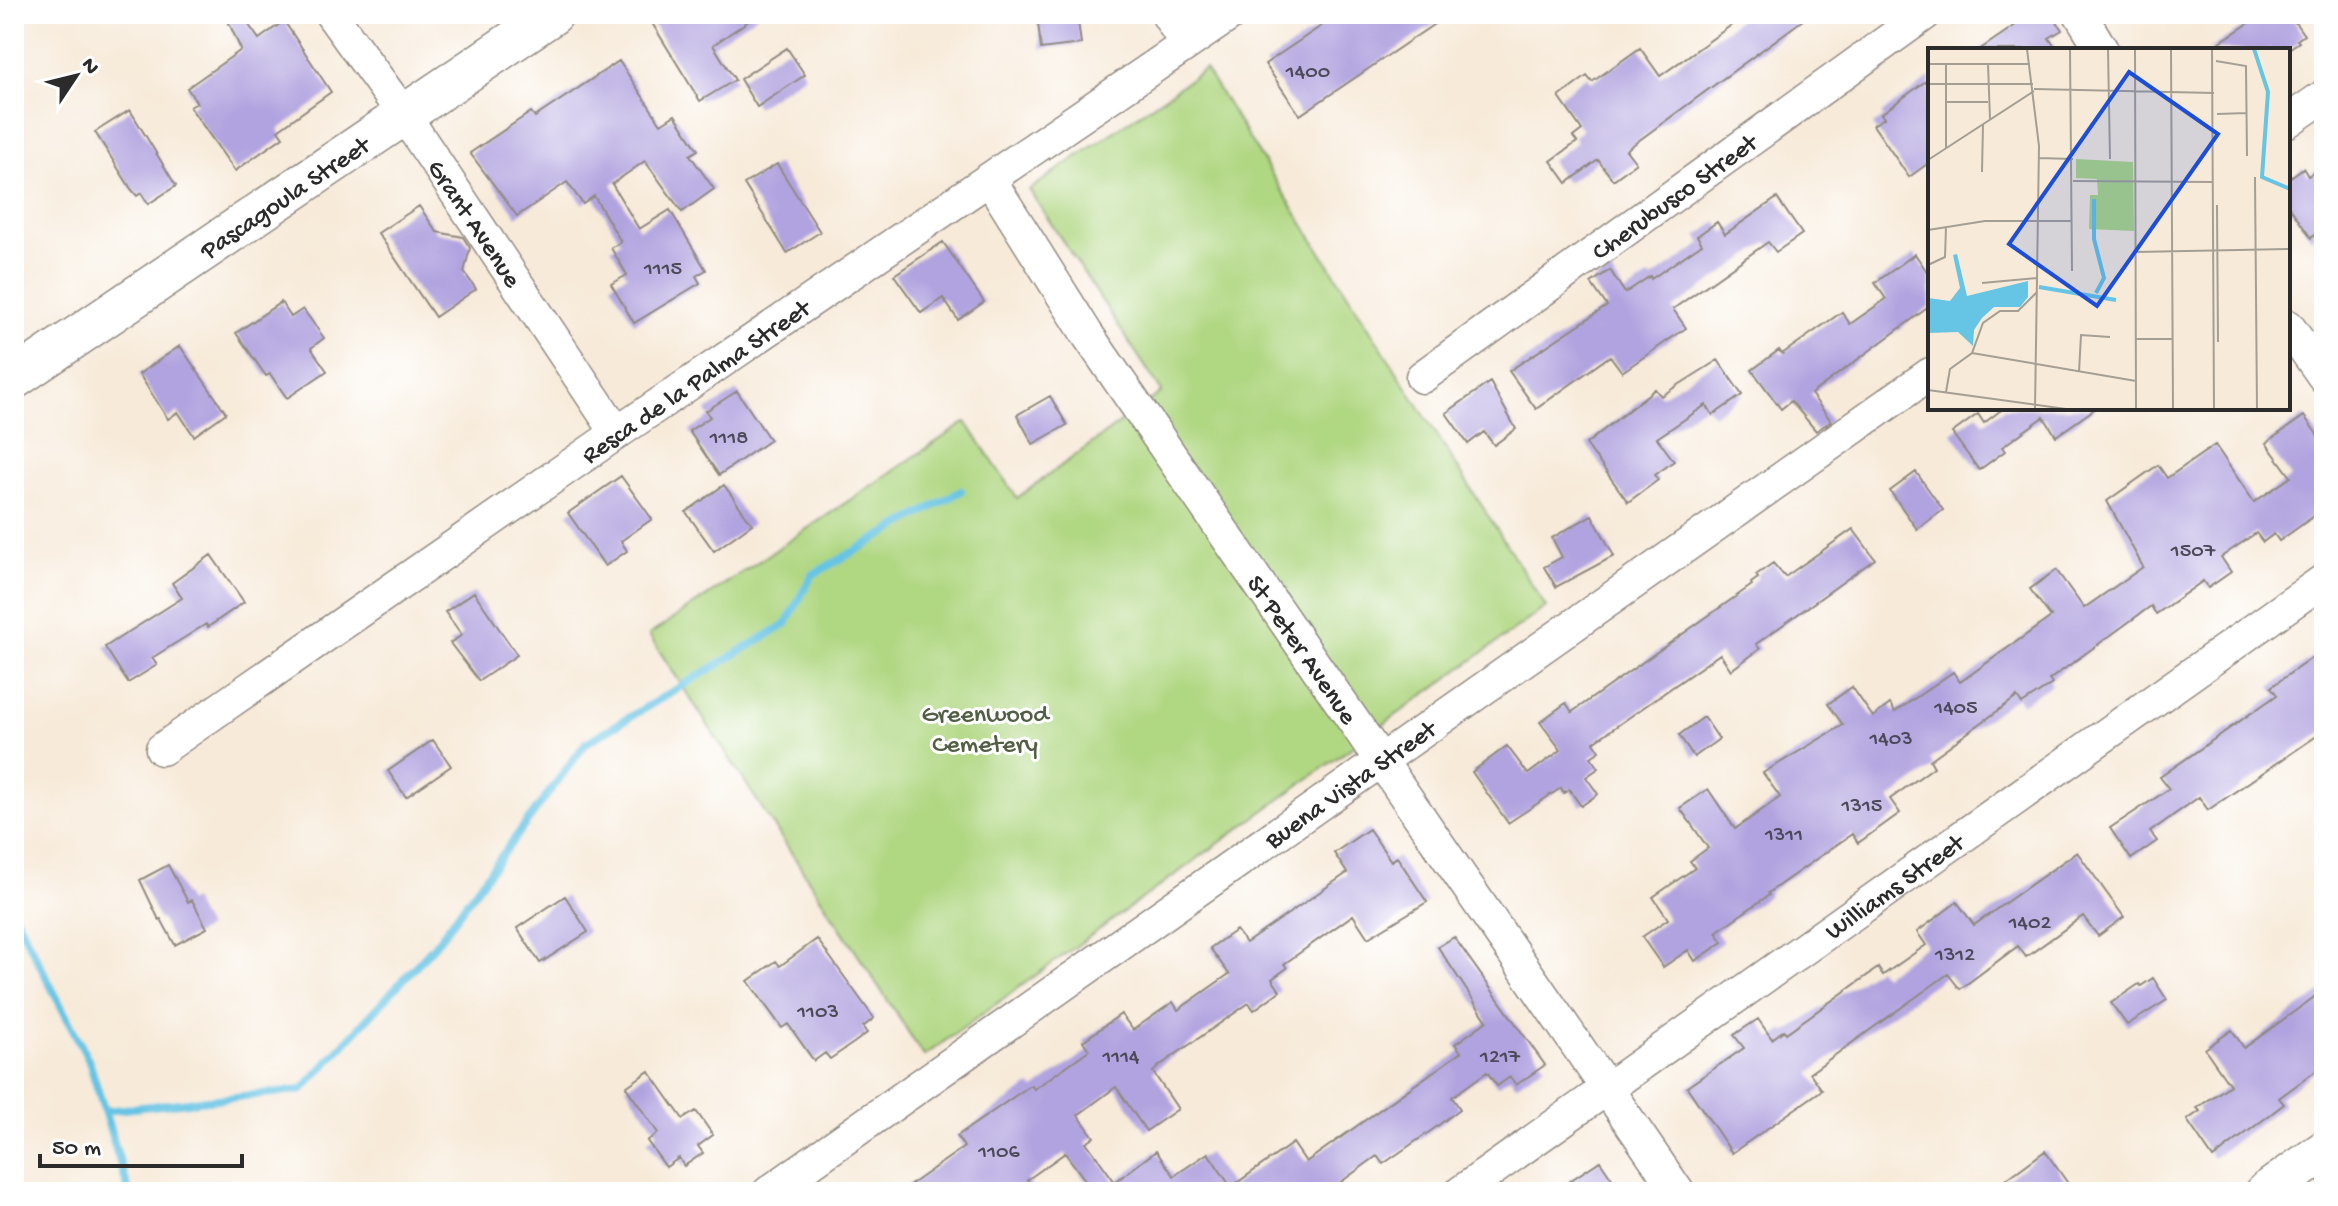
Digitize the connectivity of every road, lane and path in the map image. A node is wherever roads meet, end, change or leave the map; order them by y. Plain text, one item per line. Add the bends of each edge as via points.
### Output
1 (331, 14) edge
2 (553, 14) edge
3 (1167, 14) edge
4 (1231, 14) edge
5 (1925, 14) edge
6 (2080, 14) edge
7 (1186, 44) junction
8 (2101, 48) edge
9 (2324, 96) edge
10 (404, 115) junction
11 (2290, 120) edge
12 (990, 180) junction
13 (2290, 329) edge
14 (1928, 375) edge
15 (1422, 377) dead end
16 (2324, 377) edge
17 (14, 379) edge
18 (617, 433) junction
19 (2324, 580) edge
20 (162, 749) dead end
21 (1380, 762) junction
22 (1606, 1089) junction
23 (2324, 1151) edge
24 (769, 1192) edge
25 (1461, 1192) edge
26 (1678, 1192) edge
27 (2266, 1192) edge

1 - 10 street, Grant Avenue
2 - 10 street, Pascagoula Street
3 - 7 street
4 - 7 street, Resca de la Palma Street
5 - 15 street, Cherubusco Street
6 - 8 street
7 - 12 street, Resca de la Palma Street
9 - 11 street
10 - 17 street, Pascagoula Street
10 - 18 street, Grant Avenue
12 - 18 street, Resca de la Palma Street
12 - 21 street, St Peter Avenue via 1087,334
13 - 16 street
14 - 21 street, Buena Vista Street
18 - 20 street, Resca de la Palma Street
19 - 22 street, Williams Street
21 - 22 street, St Peter Avenue
21 - 24 street, Buena Vista Street
22 - 25 street, Williams Street
22 - 26 street, St Peter Avenue
23 - 27 street

